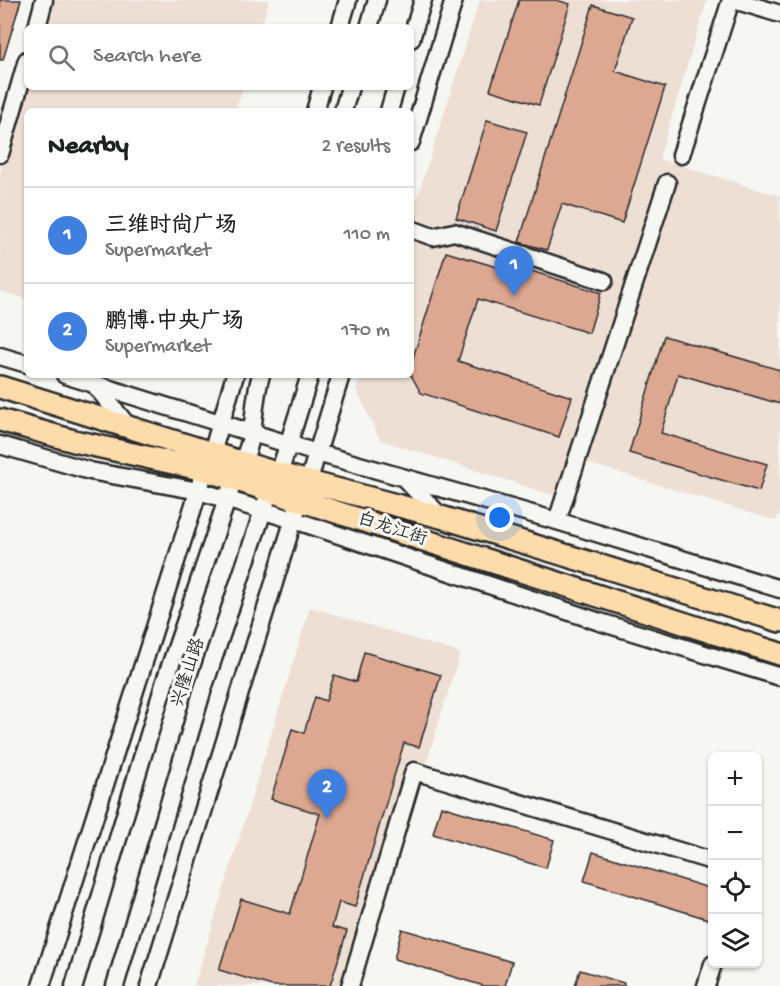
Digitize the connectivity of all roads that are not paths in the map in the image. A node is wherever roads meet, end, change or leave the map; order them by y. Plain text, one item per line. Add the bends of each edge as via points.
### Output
1 (44, 0) edge
2 (348, 0) edge
3 (377, 0) edge
4 (423, 0) edge
5 (454, 0) edge
6 (733, 0) edge
7 (780, 14) edge
8 (38, 24) edge
9 (341, 24) edge
10 (370, 24) edge
11 (414, 29) edge
12 (24, 70) edge
13 (321, 90) edge
14 (349, 90) edge
15 (395, 90) edge
16 (316, 108) edge
17 (344, 108) edge
18 (390, 108) edge
19 (414, 132) edge
20 (0, 154) edge
21 (681, 155) dead end
22 (667, 183) dead end
23 (414, 230) edge
24 (604, 281) dead end
25 (0, 356) edge
26 (24, 363) edge
27 (74, 378) edge
28 (234, 378) edge
29 (260, 378) edge
30 (308, 378) edge
31 (340, 378) edge
32 (93, 384) junction
33 (0, 387) edge
34 (0, 420) edge
35 (220, 424) junction
36 (127, 425) junction
37 (252, 433) junction
38 (74, 441) junction
39 (289, 444) junction
40 (0, 445) edge
41 (317, 453) junction
42 (208, 462) junction
43 (90, 471) junction
44 (238, 471) junction
45 (402, 477) junction
46 (275, 482) junction
47 (199, 491) junction
48 (304, 491) junction
49 (228, 500) junction
50 (264, 511) junction
51 (441, 517) junction
52 (294, 520) junction
53 (557, 521) junction
54 (396, 532) junction
55 (434, 566) junction
56 (780, 590) edge
57 (642, 611) junction
58 (780, 621) edge
59 (600, 622) junction
60 (780, 654) edge
61 (780, 678) edge
62 (709, 860) edge
63 (711, 968) edge
64 (41, 986) edge
65 (74, 986) edge
66 (115, 986) edge
67 (149, 986) edge
68 (350, 986) edge
69 (706, 986) edge

1 - 8 street
2 - 9 street
3 - 10 street
4 - 11 street
5 - 19 street
6 - 7 street
6 - 21 street
12 - 20 street
13 - 16 street
14 - 17 street
15 - 18 street
22 - 53 street
23 - 24 street via 433,237 454,232
25 - 26 street
27 - 32 street
28 - 35 street
29 - 37 street, 兴隆山路
30 - 39 street, 兴隆山路
31 - 41 street
32 - 35 street
32 - 36 street
33 - 36 main road, 白龙江街
34 - 38 main road, 白龙江街
35 - 37 street
35 - 42 street
36 - 42 main road, 白龙江街
37 - 39 street
37 - 44 street, 兴隆山路
38 - 42 main road, 白龙江街
38 - 43 street
39 - 41 street
39 - 46 street, 兴隆山路
40 - 43 street, 白龙江街
41 - 45 street
41 - 48 street
42 - 44 main road, 白龙江街
42 - 47 street
43 - 47 street, 白龙江街
44 - 46 main road, 白龙江街
44 - 49 street, 兴隆山路
45 - 51 street
45 - 53 street
46 - 48 main road, 白龙江街
46 - 50 street, 兴隆山路
47 - 49 street, 白龙江街
47 - 64 street
48 - 51 main road, 白龙江街
48 - 52 street
48 - 54 main road, 白龙江街
49 - 50 street, 白龙江街
49 - 65 street, 兴隆山路 via 165,681
50 - 52 street, 白龙江街
50 - 66 street, 兴隆山路 via 202,692
51 - 58 main road, 白龙江街
52 - 55 street, 白龙江街
52 - 67 street
53 - 56 street
54 - 55 street
54 - 57 main road, 白龙江街
55 - 59 street, 白龙江街
57 - 59 street
57 - 60 main road, 白龙江街
59 - 61 street, 白龙江街
62 - 68 street via 414,771
63 - 69 street

